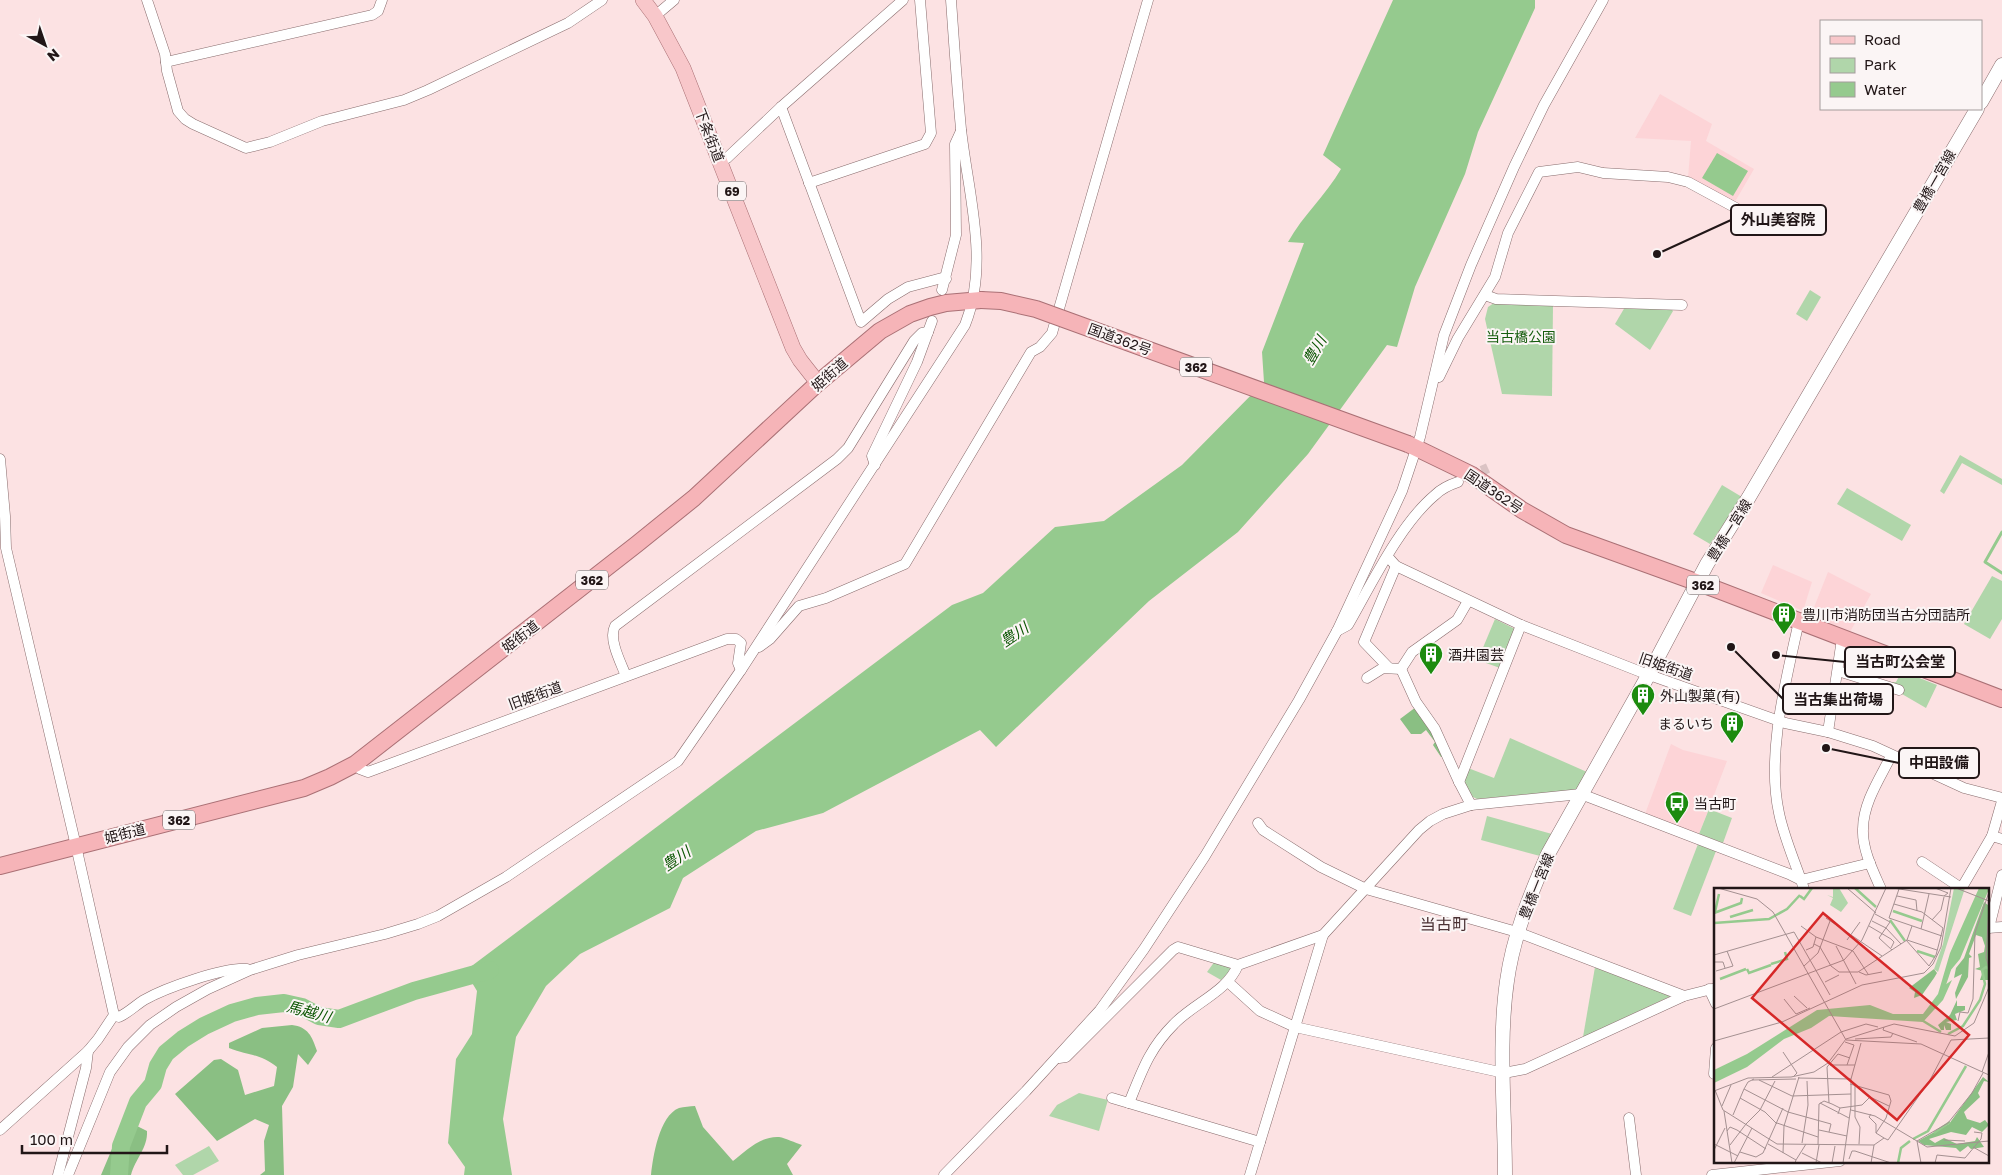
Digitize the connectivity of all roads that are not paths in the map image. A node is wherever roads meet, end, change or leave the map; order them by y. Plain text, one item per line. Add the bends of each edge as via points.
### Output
1 (147, 0) edge
2 (382, 0) edge
3 (643, 0) edge
4 (674, 0) edge
5 (903, 0) edge
6 (920, 0) edge
7 (951, 0) edge
8 (1148, 0) edge
9 (1603, 0) edge
10 (594, 2) edge
11 (655, 16) junction
12 (166, 62) junction
13 (2002, 65) edge
14 (1982, 100) edge
15 (781, 107) junction
16 (1976, 110) edge
17 (962, 130) junction
18 (720, 162) junction
19 (810, 183) junction
20 (1736, 208) dead end
21 (946, 279) junction
22 (942, 290) dead end
23 (1486, 295) junction
24 (977, 300) junction
25 (1682, 305) dead end
26 (932, 321) dead end
27 (928, 332) junction
28 (818, 383) junction
29 (1431, 394) junction
30 (1412, 446) junction
31 (0, 460) edge
32 (874, 464) junction
33 (1458, 482) tunnel mouth
34 (1388, 557) junction
35 (1396, 566) junction
36 (1697, 583) junction
37 (1468, 601) junction
38 (1799, 621) junction
39 (1520, 625) junction
40 (1337, 631) junction
41 (1842, 639) junction
42 (753, 651) junction
43 (1388, 667) junction
44 (1401, 669) junction
45 (741, 670) junction
46 (1838, 672) junction
47 (1649, 674) junction
48 (626, 676) junction
49 (1367, 678) dead end
50 (1898, 690) dead end
51 (2002, 699) edge
52 (1778, 720) junction
53 (1828, 732) junction
54 (1891, 756) junction
55 (355, 764) junction
56 (1459, 782) junction
57 (1581, 794) junction
58 (2002, 799) edge
59 (1472, 805) junction
60 (1258, 823) dead end
61 (1997, 838) edge
62 (76, 846) junction
63 (1870, 862) junction
64 (1922, 862) dead end
65 (0, 866) edge
66 (2002, 875) edge
67 (1803, 885) edge
68 (1881, 888) edge
69 (1961, 888) edge
70 (1366, 889) junction
71 (1990, 924) edge
72 (1518, 932) junction
73 (1323, 934) junction
74 (1238, 965) junction
75 (250, 970) junction
76 (1228, 982) junction
77 (1712, 988) edge
78 (1684, 996) junction
79 (114, 1016) junction
80 (1295, 1027) junction
81 (88, 1051) junction
82 (1056, 1058) junction
83 (1504, 1073) junction
84 (1112, 1098) dead end
85 (1129, 1102) junction
86 (1629, 1118) dead end
87 (0, 1130) edge
88 (1260, 1142) junction
89 (1831, 1162) edge
90 (58, 1175) edge
91 (68, 1175) edge
92 (944, 1175) edge
93 (1250, 1175) edge
94 (1505, 1175) edge
95 (1636, 1175) edge
96 (1712, 1175) edge

1 - 12 street
2 - 12 street via 378,11 372,15
3 - 11 main road, 下条街道 / 69
4 - 11 street
5 - 15 street
6 - 19 street via 930,133 925,144
7 - 17 street
8 - 42 street via 1052,333 1031,352 905,564 826,598 799,606 770,639
9 - 29 street via 1544,105 1471,264 1444,335
10 - 12 street via 568,23 404,100 322,122 246,148 185,119 178,111
11 - 18 main road, 下条街道 / 69 via 683,68
13 - 14 main road
15 - 18 street
15 - 19 street
16 - 36 main road, 豊橋一宮線
17 - 21 street via 955,144 956,235
17 - 24 street via 975,224
18 - 28 main road, 下条街道 / 69 via 794,348
19 - 21 street via 861,322 908,286
20 - 23 street via 1688,182 1668,177 1603,173 1578,167 1540,172 1508,232 1495,277
21 - 22 street
23 - 25 street via 1496,299
23 - 29 street via 1458,338
24 - 28 highway, 姫街道 / 362 via 930,307 895,322
24 - 30 highway, 国道362号 / 362, bridge via 1036,309
24 - 32 street via 965,325
26 - 27 street
27 - 32 street via 872,456
27 - 48 street via 914,341 848,448 837,459 614,626 613,638
28 - 55 highway, 姫街道 / 362 via 672,516
29 - 30 street
30 - 36 highway, 国道362号 / 362 via 1472,474 1522,510 1566,535
30 - 40 street via 1402,491
31 - 62 street via 6,548
32 - 42 street
33 - 34 street via 1443,488 1422,506
34 - 35 street, 旧姫街道
34 - 40 street via 1348,625
35 - 37 street, 旧姫街道
35 - 43 street via 1364,642
36 - 38 highway, 国道362号 / 362
36 - 47 main road, 豊橋一宮線
37 - 39 street, 旧姫街道
37 - 44 street via 1457,620 1412,652
38 - 41 highway, 国道362号 / 362
38 - 52 street
39 - 47 street, 旧姫街道
39 - 56 street
40 - 82 street via 1195,872 1100,1010
41 - 46 street
41 - 51 highway, 国道362号 / 362
42 - 45 street
43 - 44 street
43 - 49 street
44 - 56 street via 1416,702 1435,729
45 - 48 street, 旧姫街道 via 738,663 741,643 727,638
45 - 75 street via 678,761 506,878 418,924
46 - 50 street
46 - 53 street
47 - 52 street, 旧姫街道
47 - 57 main road, 豊橋一宮線
48 - 55 street, 旧姫街道 via 368,772
52 - 53 street, 旧姫街道
52 - 67 street via 1776,796
53 - 54 street, 旧姫街道 via 1873,746
54 - 58 street, 旧姫街道 via 1964,788
54 - 63 street via 1865,816 1863,830
55 - 62 highway, 姫街道 / 362 via 304,788
56 - 59 street
57 - 59 street
57 - 67 street via 1789,874
57 - 72 main road, 豊橋一宮線 via 1548,854
58 - 61 street
59 - 70 street via 1430,821
60 - 70 street via 1317,864
61 - 69 street
62 - 65 highway, 姫街道 / 362
62 - 79 street
63 - 67 street
63 - 68 street
64 - 69 street
66 - 71 street
70 - 72 street
70 - 73 street
72 - 78 street
72 - 83 main road, 豊橋一宮線 via 1507,981
73 - 74 street
73 - 80 street
74 - 76 street
74 - 82 street via 1178,947 1066,1056
75 - 79 street via 224,972 176,986 143,1001 123,1016
75 - 91 street via 176,1007 128,1047 110,1072
76 - 80 street via 1260,1011
76 - 85 street via 1188,1010 1164,1034 1148,1055
77 - 78 street
78 - 83 street via 1525,1069
79 - 81 street
80 - 83 street
80 - 88 street
81 - 87 street
81 - 90 street
82 - 92 street
83 - 94 main road, 豊橋一宮線
84 - 85 street
85 - 88 street
86 - 95 street
88 - 93 street
89 - 96 street

